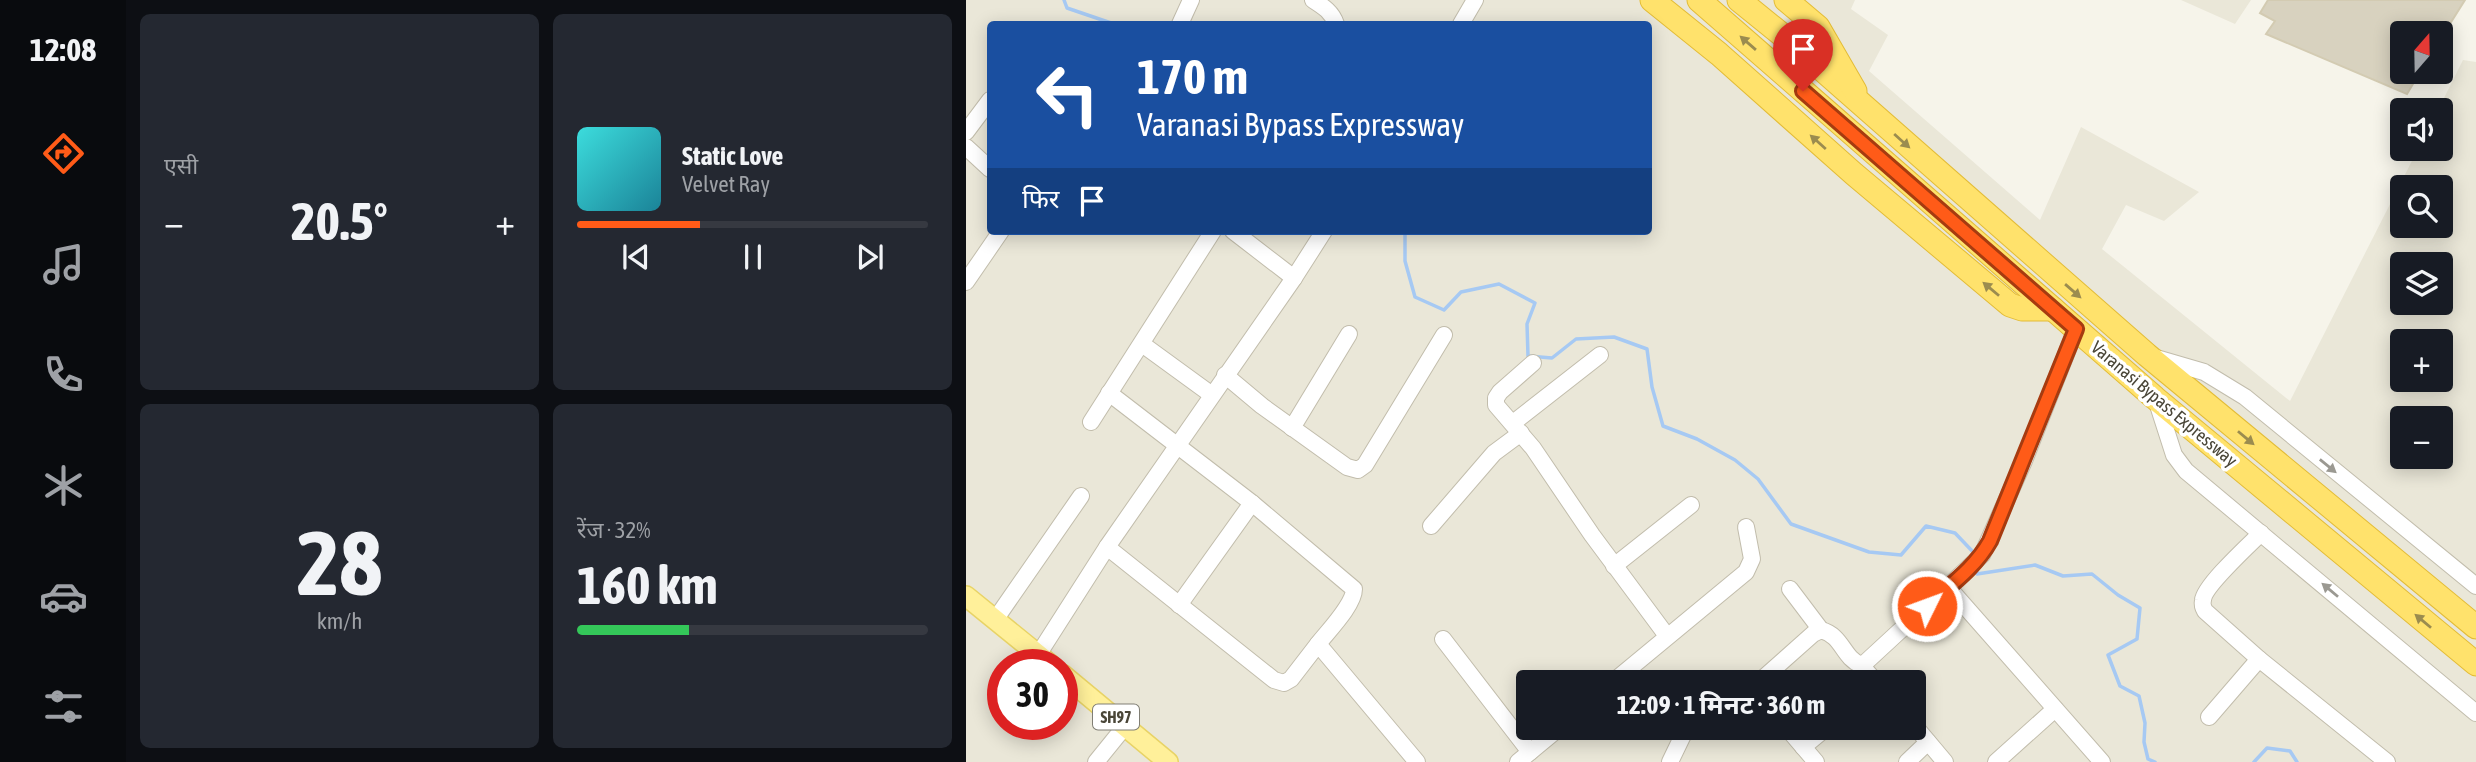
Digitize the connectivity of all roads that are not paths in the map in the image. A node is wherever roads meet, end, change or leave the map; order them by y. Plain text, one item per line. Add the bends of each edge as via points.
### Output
1 (1191, 0) edge
2 (1313, 0) edge
3 (1475, 0) edge
4 (1652, 0) edge
5 (1699, 0) edge
6 (1739, 0) edge
7 (1786, 0) edge
8 (1181, 21) edge
9 (1334, 21) edge
10 (1463, 21) edge
11 (987, 104) edge
12 (1863, 107) junction
13 (966, 132) edge
14 (966, 147) edge
15 (987, 166) edge
16 (999, 235) edge
17 (1210, 235) edge
18 (1238, 235) edge
19 (1320, 238) edge
20 (969, 270) edge
21 (1294, 278) junction
22 (2053, 309) junction
23 (2076, 329) junction
24 (1349, 334) dead end
25 (1444, 335) dead end
26 (1142, 344) junction
27 (1600, 355) dead end
28 (2147, 355) junction
29 (1533, 363) dead end
30 (1225, 375) junction
31 (1110, 393) junction
32 (1212, 395) junction
33 (2155, 398) junction
34 (1091, 422) dead end
35 (1292, 428) junction
36 (1517, 428) junction
37 (1177, 444) junction
38 (1082, 496) dead end
39 (1252, 503) junction
40 (1691, 505) dead end
41 (1431, 526) dead end
42 (1746, 527) dead end
43 (2261, 533) junction
44 (1107, 547) junction
45 (1614, 566) junction
46 (2476, 586) edge
47 (1948, 587) junction
48 (1790, 589) dead end
49 (966, 596) edge
50 (1179, 605) junction
51 (995, 620) junction
52 (2476, 627) edge
53 (1821, 629) junction
54 (1667, 636) junction
55 (1443, 639) dead end
56 (1318, 644) junction
57 (1031, 649) edge
58 (1051, 649) edge
59 (2259, 659) junction
60 (2476, 664) edge
61 (1861, 665) junction
62 (1627, 670) edge
63 (1772, 670) edge
64 (1865, 670) edge
65 (1078, 687) edge
66 (2055, 709) junction
67 (2476, 713) edge
68 (2209, 717) dead end
69 (1126, 725) junction
70 (1545, 740) edge
71 (1681, 740) edge
72 (1797, 740) edge
73 (1811, 740) edge
74 (1926, 740) edge
75 (1928, 743) junction
76 (1803, 747) junction
77 (1524, 757) edge
78 (1096, 762) edge
79 (1168, 762) edge
80 (1417, 762) edge
81 (1670, 762) edge
82 (1816, 762) edge
83 (1907, 762) edge
84 (1945, 762) edge
85 (1996, 762) edge
86 (2102, 762) edge
87 (2387, 762) edge

1 - 8 street
2 - 9 street
3 - 10 street
22 -> 4 highway via 2010,305
22 -> 5 highway, Varanasi Bypass Expressway
6 - 12 highway, Varanasi Bypass Expressway
7 - 12 highway via 1818,27
11 - 13 street
12 -> 28 highway, Varanasi Bypass Expressway
14 - 15 street
16 - 20 street
17 - 26 street
18 - 21 street
19 - 21 street
21 - 30 street
22 - 23 highway, Varanasi Bypass Expressway
23 - 33 highway, Varanasi Bypass Expressway
23 - 47 street via 2024,461 1978,560
24 - 35 street
25 - 35 street via 1358,470
26 - 31 street
26 - 32 street
27 - 36 street
28 -> 46 street via 2204,372 2245,397
28 -> 52 highway, Varanasi Bypass Expressway
29 - 36 street via 1496,398 1496,405
30 - 32 street
30 - 35 street
31 - 34 street
31 - 37 street
32 - 37 street
33 - 43 street via 2174,455 2186,471
60 -> 33 highway, Varanasi Bypass Expressway
36 - 41 street
36 - 45 street
37 - 39 street
37 - 44 street
38 - 51 street
39 - 50 street
39 - 56 street via 1354,589 1348,606
40 - 45 street
42 - 54 street via 1752,559 1746,572
43 - 59 street via 2216,580 2202,603 2205,611
67 -> 43 street
44 - 50 street
44 - 58 street
45 - 54 street
47 - 61 street
47 - 66 street
48 - 53 street
49 - 51 main road
50 - 56 street via 1274,680 1284,683
51 - 57 main road
53 - 61 street via 1836,637
53 - 63 street
54 - 62 street
55 - 77 street
56 - 80 street
59 - 68 street
59 - 87 street
61 - 64 street
65 - 69 main road, SH97
66 - 85 street
66 - 86 street
69 - 78 street
69 - 79 main road, SH97
70 - 77 street
71 - 81 street
72 - 76 street
73 - 76 street
74 - 75 street
75 - 83 street
75 - 84 street
76 - 82 street

